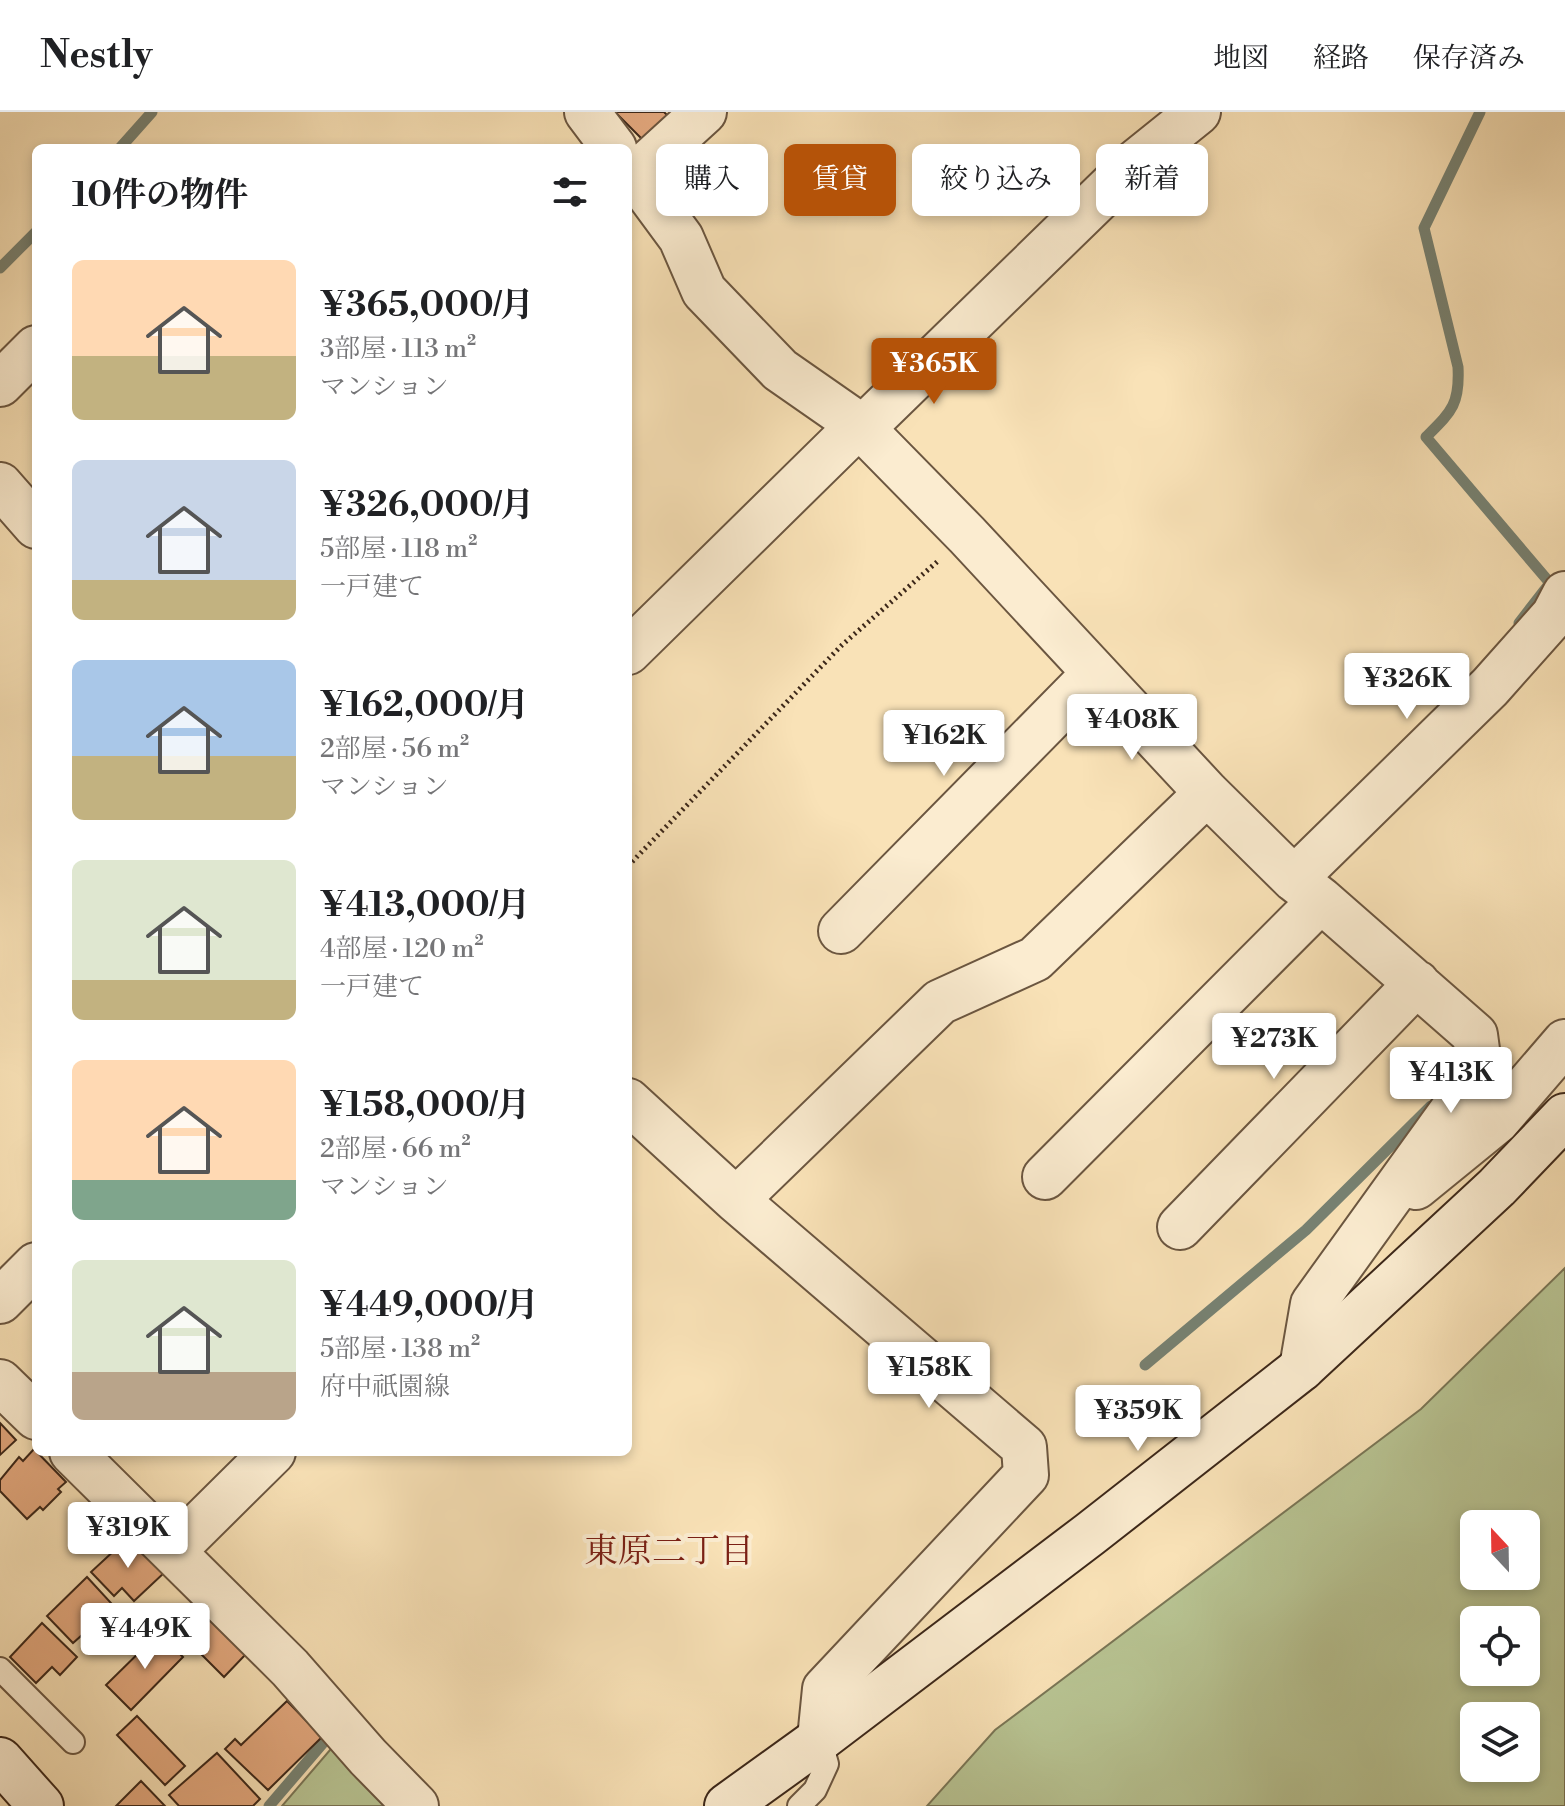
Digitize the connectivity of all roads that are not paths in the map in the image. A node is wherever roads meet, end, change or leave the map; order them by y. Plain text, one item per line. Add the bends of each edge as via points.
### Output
1 (704, 112) edge
2 (1198, 112) edge
3 (618, 144) edge
4 (632, 175) edge
5 (32, 352) edge
6 (0, 384) edge
7 (859, 425) junction
8 (0, 485) edge
9 (32, 521) edge
10 (1565, 594) edge
11 (632, 648) edge
12 (1095, 673) junction
13 (1207, 793) junction
14 (1307, 890) junction
15 (841, 931) dead end
16 (1417, 983) junction
17 (1565, 1042) edge
18 (632, 1105) edge
19 (1565, 1116) edge
20 (1045, 1177) dead end
21 (736, 1200) junction
22 (1371, 1223) junction
23 (1180, 1227) dead end
24 (32, 1269) edge
25 (0, 1301) edge
26 (1302, 1368) junction
27 (0, 1382) edge
28 (32, 1413) edge
29 (76, 1456) edge
30 (269, 1456) edge
31 (173, 1551) junction
32 (0, 1669) edge
33 (820, 1739) junction
34 (73, 1742) dead end
35 (0, 1760) edge
36 (41, 1806) edge
37 (416, 1806) edge
38 (727, 1806) edge
39 (799, 1806) edge

1 - 3 street
2 - 7 street via 1136,162 872,419
4 - 7 street via 681,238 704,291 780,370
5 - 6 street
7 - 11 street
7 - 12 street
8 - 9 street
10 - 14 street via 1554,615
12 - 13 street
12 - 15 street
13 - 14 street
13 - 21 street via 1035,959 940,1002
14 - 16 street
14 - 20 street
16 - 22 street via 1475,1035 1480,1072
16 - 23 street
17 - 22 street via 1497,1121
18 - 21 street
19 - 26 street via 1497,1187
21 - 33 street via 1024,1447 1026,1475 825,1689
22 - 26 street via 1313,1304
24 - 25 street
26 - 33 street
27 - 28 street
29 - 31 street
30 - 31 street
31 - 37 street
32 - 34 lane
33 - 38 street
33 - 39 lane via 827,1764 815,1790
35 - 36 street

